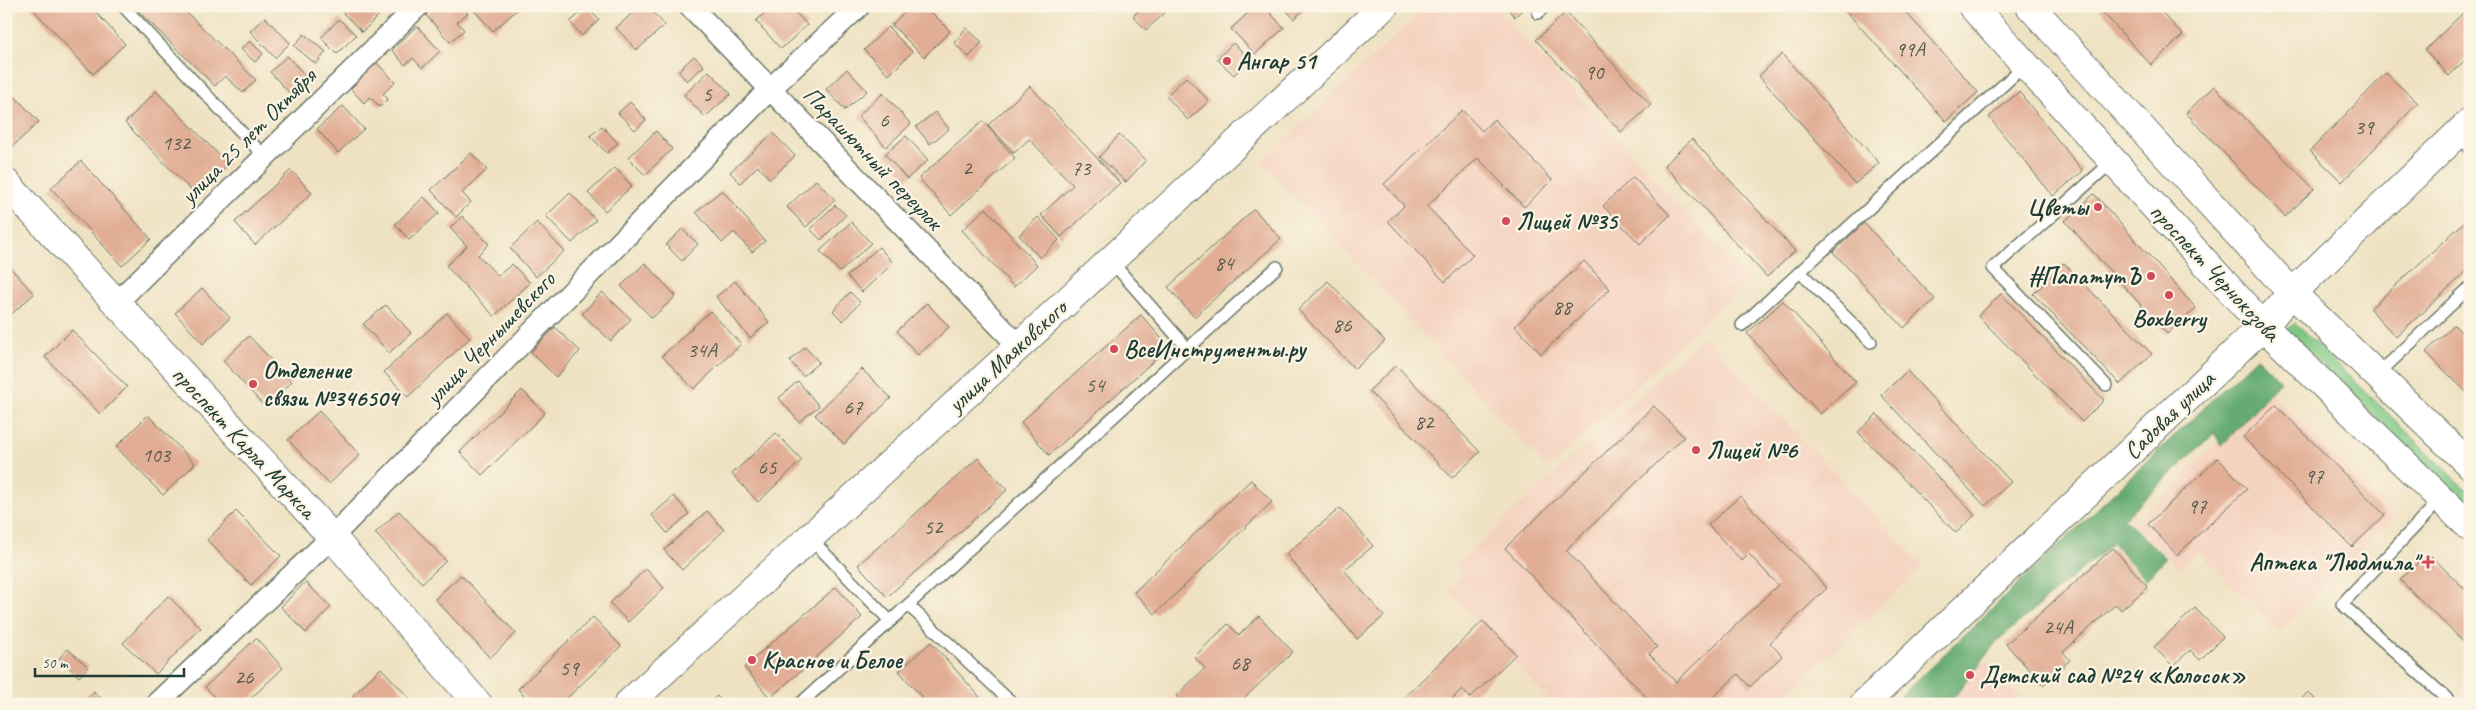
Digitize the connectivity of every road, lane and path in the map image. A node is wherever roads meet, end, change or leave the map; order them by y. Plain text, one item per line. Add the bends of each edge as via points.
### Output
1 (123, 6) edge
2 (418, 6) edge
3 (690, 6) edge
4 (859, 6) edge
5 (1972, 6) edge
6 (2030, 6) edge
7 (1383, 7) edge
8 (2025, 65) junction
9 (770, 89) junction
10 (2465, 135) edge
11 (264, 156) junction
12 (2113, 161) junction
13 (6, 183) edge
14 (1111, 261) junction
15 (1277, 267) dead end
16 (1800, 272) junction
17 (2470, 287) edge
18 (2292, 293) junction
19 (116, 303) junction
20 (1742, 325) dead end
21 (2263, 326) junction
22 (1872, 342) dead end
23 (1019, 346) junction
24 (1188, 349) junction
25 (2376, 375) junction
26 (2106, 385) dead end
27 (2470, 465) edge
28 (2441, 498) junction
29 (2470, 527) edge
30 (332, 538) junction
31 (810, 538) junction
32 (908, 605) junction
33 (890, 621) junction
34 (1875, 700) edge
35 (156, 704) edge
36 (478, 704) edge
37 (628, 704) edge
38 (800, 704) edge
39 (1013, 704) edge
40 (2453, 704) edge

1 - 11 lane
2 - 11 street, улица 25 лет Октября
3 - 9 street, Парашютный переулок
4 - 9 street, улица Чернышевского
5 - 8 street, проспект Чернокозова
6 - 18 street, проспект Чернокозова
7 - 14 street, улица Маяковского
8 - 12 street, проспект Чернокозова
8 - 16 lane
9 - 23 street, Парашютный переулок
9 - 30 street, улица Чернышевского
10 - 18 street, Садовая улица
11 - 19 street, улица 25 лет Октября
12 - 21 street, проспект Чернокозова
12 - 26 lane via 1992,268
13 - 19 street, проспект Карла Маркса
14 - 23 street, улица Маяковского
14 - 24 lane
15 - 24 lane
16 - 20 lane
16 - 22 lane
17 - 25 lane
18 - 21 street, Садовая улица
18 - 25 street, проспект Чернокозова
19 - 30 street, проспект Карла Маркса
21 - 28 street, проспект Чернокозова
21 - 34 street, Садовая улица
23 - 31 street, улица Маяковского
24 - 32 lane
25 - 27 street, проспект Чернокозова
28 - 29 street, проспект Чернокозова
28 - 40 lane via 2342,604
30 - 35 street, улица Чернышевского
30 - 36 street, проспект Карла Маркса
31 - 33 lane
31 - 37 street, улица Маяковского
32 - 33 lane
32 - 39 lane
33 - 38 lane

